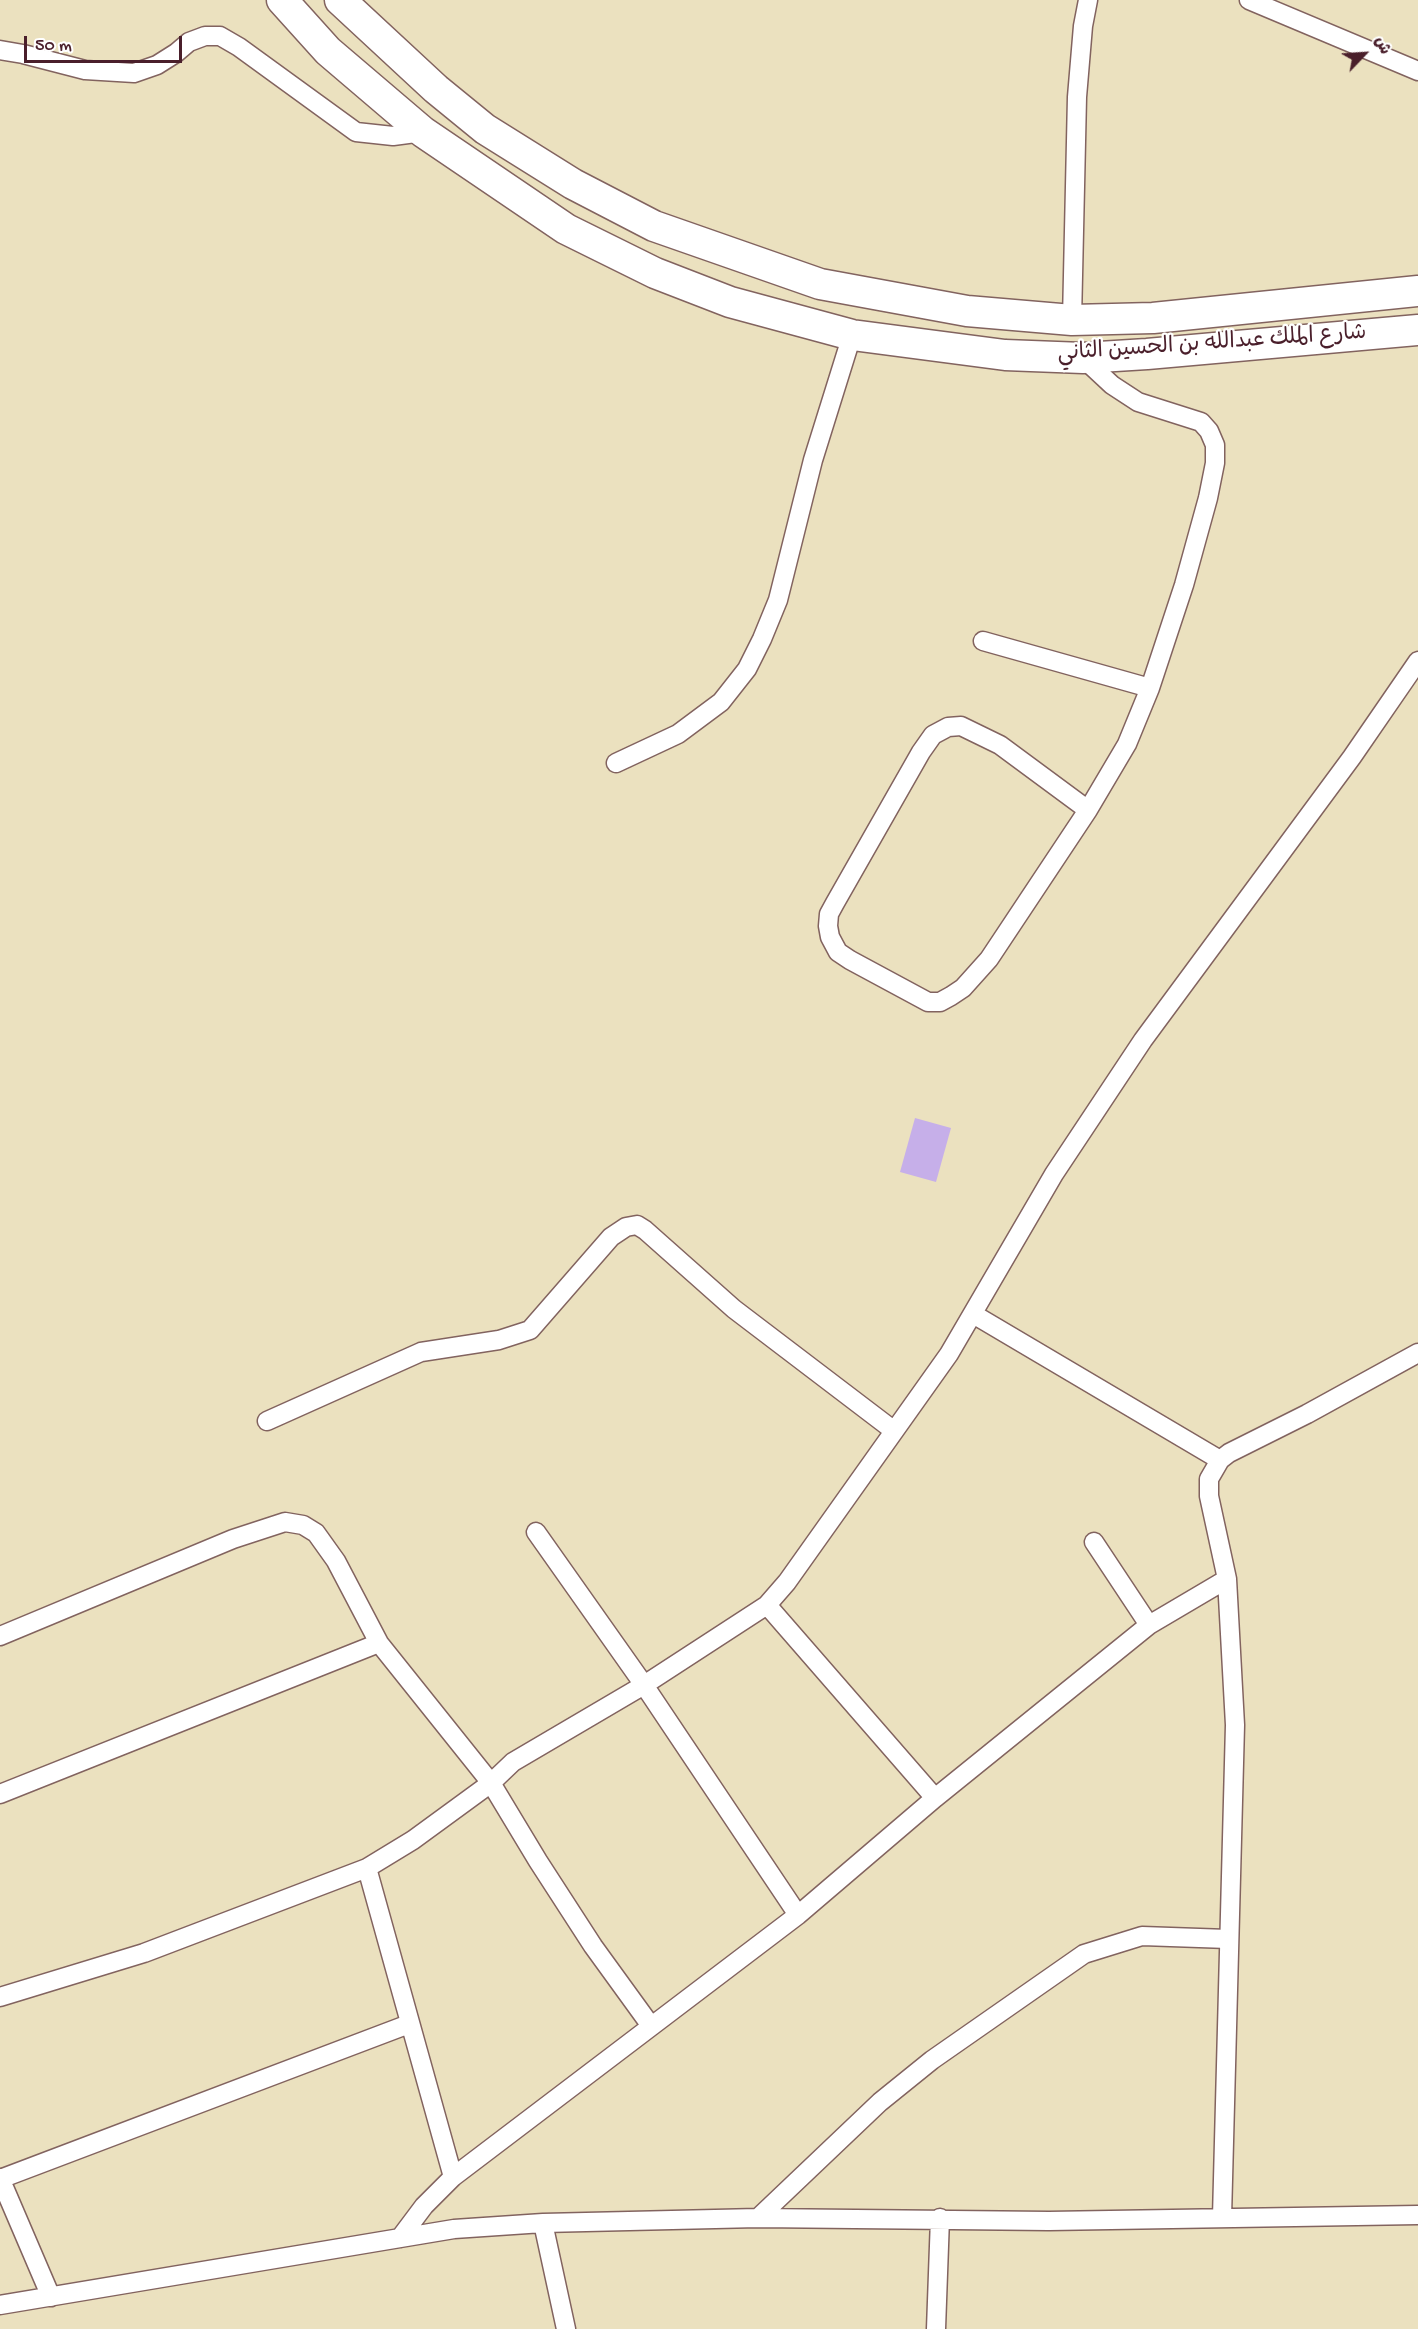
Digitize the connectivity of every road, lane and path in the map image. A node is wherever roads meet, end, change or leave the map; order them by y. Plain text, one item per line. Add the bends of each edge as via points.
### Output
1 (282, 0) edge
2 (340, 0) edge
3 (1088, 0) edge
4 (1249, 0) edge
5 (0, 50) edge
6 (1418, 70) edge
7 (423, 132) junction
8 (1418, 291) edge
9 (1072, 320) junction
10 (1418, 330) edge
11 (852, 335) junction
12 (1083, 358) junction
13 (983, 641) dead end
14 (1418, 661) edge
15 (1150, 688) junction
16 (616, 763) dead end
17 (1088, 810) junction
18 (973, 1314) junction
19 (1416, 1360) edge
20 (267, 1421) dead end
21 (893, 1430) junction
22 (1220, 1460) junction
23 (536, 1532) dead end
24 (1094, 1542) dead end
25 (1227, 1579) junction
26 (767, 1605) junction
27 (1149, 1625) junction
28 (0, 1636) edge
29 (379, 1643) junction
30 (644, 1685) junction
31 (491, 1783) junction
32 (0, 1794) edge
33 (935, 1798) junction
34 (367, 1868) junction
35 (798, 1915) junction
36 (1228, 1939) junction
37 (0, 1998) edge
38 (409, 2024) junction
39 (651, 2026) junction
40 (453, 2177) junction
41 (0, 2178) edge
42 (1418, 2215) edge
43 (1222, 2217) junction
44 (758, 2218) junction
45 (940, 2218) junction
46 (543, 2223) junction
47 (400, 2238) junction
48 (51, 2297) junction
49 (0, 2305) edge
50 (566, 2329) edge
51 (936, 2329) edge

1 - 7 highway, شارع الملك عبدالله بن الحسين الثاني via 328,51
2 - 9 highway, شارع الملك عبدالله بن الحسين الثاني via 485,129 573,184 654,226 820,284 967,311
3 - 9 street via 1077,97
4 - 6 street
5 - 7 street via 85,70 134,73 157,65 189,42 220,36 356,132 393,136
7 - 11 highway, شارع الملك عبدالله بن الحسين الثاني via 566,229 655,273 730,302
8 - 9 highway, شارع الملك عبدالله بن الحسين الثاني via 1186,316
10 - 12 highway, شارع الملك عبدالله بن الحسين الثاني
11 - 12 highway, شارع الملك عبدالله بن الحسين الثاني via 1005,355
11 - 16 street via 813,460 778,600 747,669 721,702 678,734
12 - 15 street via 1138,402 1201,422 1215,445 1205,509
13 - 15 street
14 - 18 street via 1143,1041 1054,1174
15 - 17 street via 1127,744
17 - 17 street via 1000,745 961,726 948,727 933,735 921,752 835,903 829,914 830,937 838,952 850,960 928,1002 940,1002 963,988 989,959
18 - 21 street
18 - 22 street
19 - 22 street
20 - 21 street via 421,1352 499,1340 530,1330 611,1238 626,1227 637,1225 734,1309
21 - 26 street
22 - 25 street via 1209,1479 1209,1496
23 - 30 street
24 - 27 street
25 - 27 street
25 - 36 street via 1235,1725
26 - 30 street
26 - 33 street
27 - 33 street
28 - 29 street via 233,1539 285,1522 303,1525 316,1533 336,1560
29 - 31 street
29 - 32 street
30 - 31 street via 513,1762
30 - 35 street
31 - 34 street
31 - 39 street via 581,1927
33 - 35 street
34 - 37 street via 144,1953
34 - 38 street
35 - 39 street
36 - 43 street
36 - 44 street via 1142,1936 1084,1954 932,2060 880,2102
38 - 40 street
38 - 41 street
39 - 40 street
40 - 47 street
41 - 48 street
42 - 43 street
43 - 45 street via 1049,2221
44 - 45 street
44 - 46 street
45 - 51 street
46 - 47 street via 454,2229
46 - 50 street
47 - 48 street
48 - 49 street

